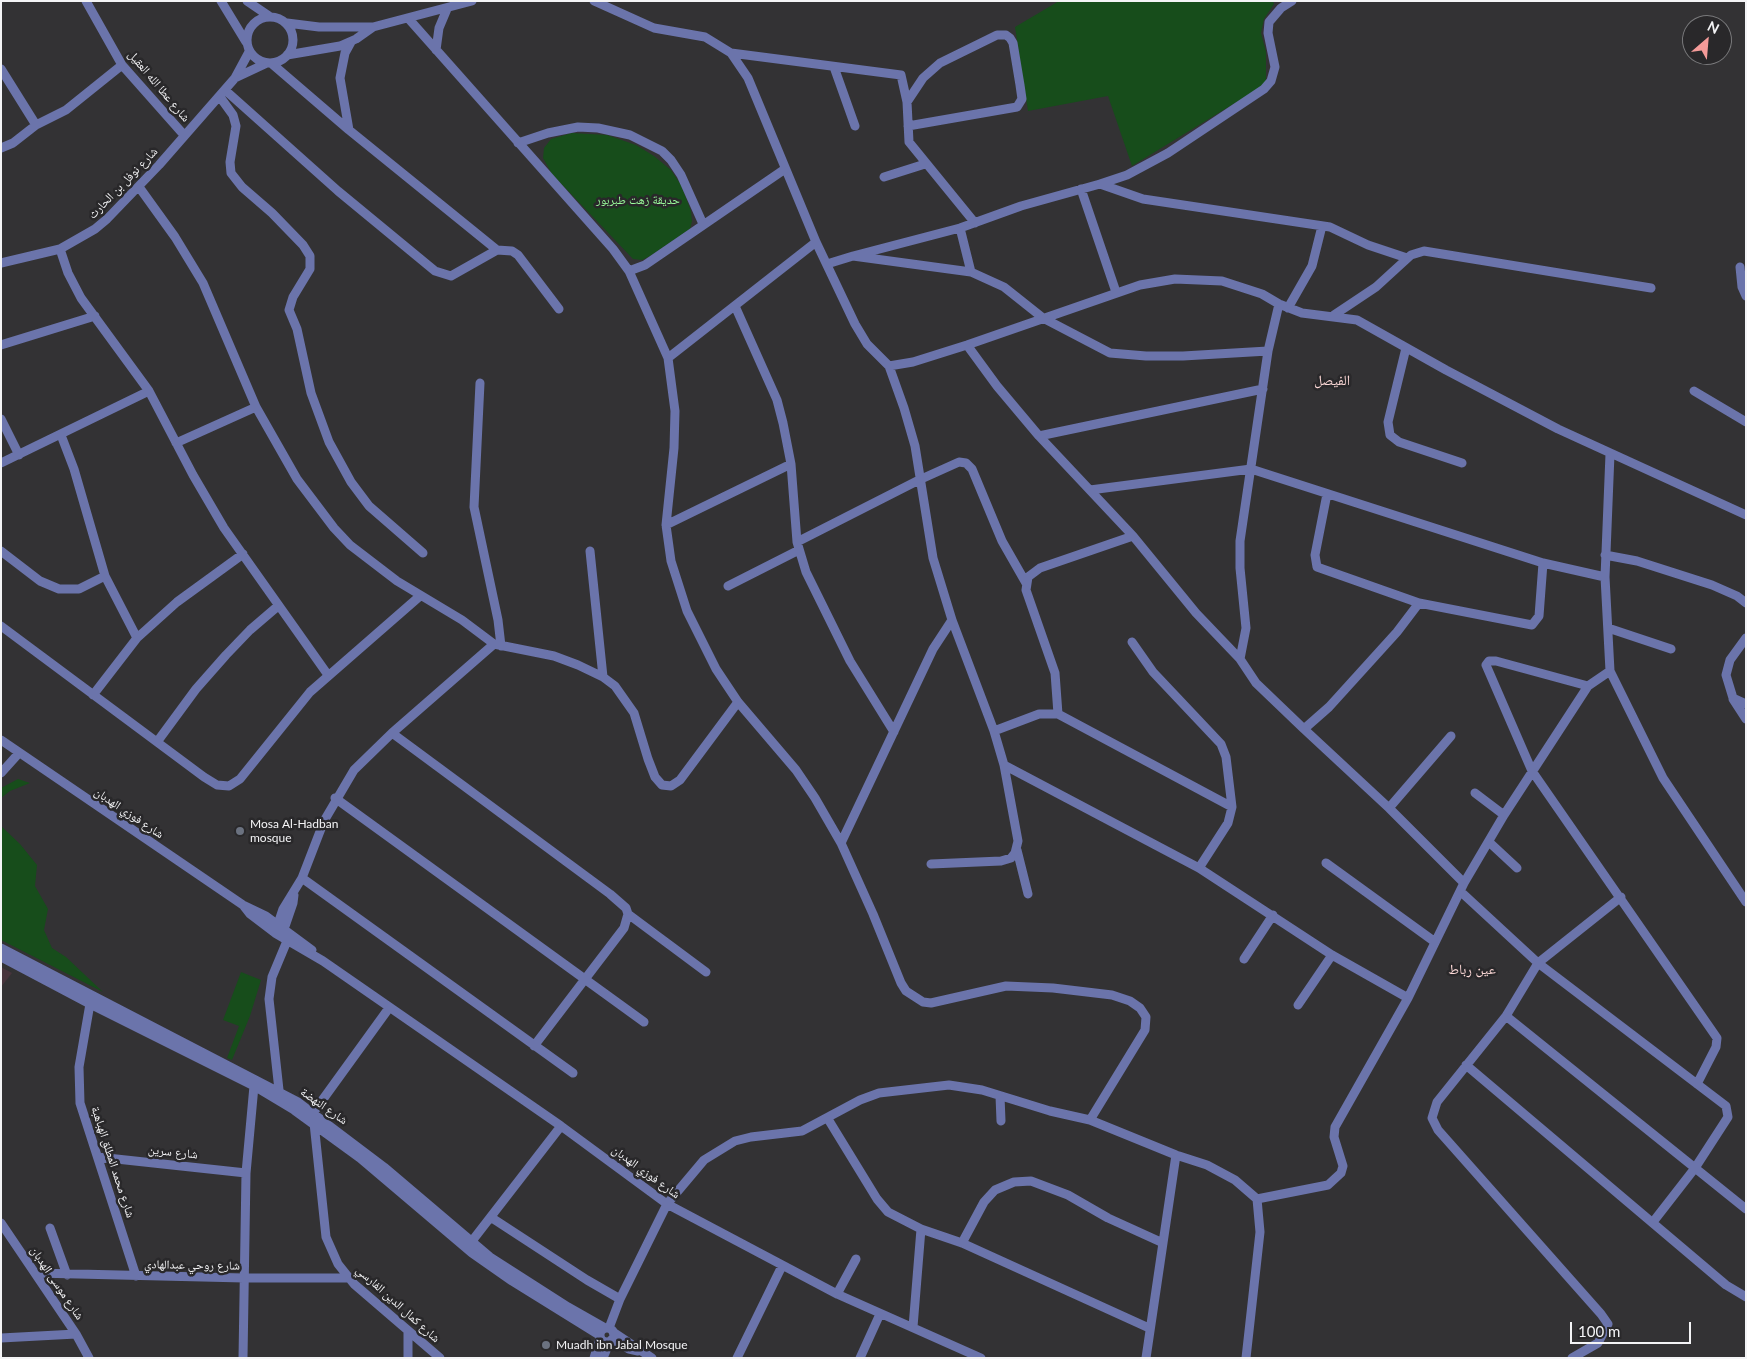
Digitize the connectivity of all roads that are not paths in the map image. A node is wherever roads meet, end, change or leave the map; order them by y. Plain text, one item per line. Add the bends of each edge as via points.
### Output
1 (86, 1) edge
2 (221, 1) edge
3 (247, 1) edge
4 (472, 1) edge
5 (594, 1) edge
6 (1292, 1) edge
7 (448, 9) junction
8 (269, 16) junction
9 (408, 18) junction
10 (287, 23) junction
11 (373, 27) junction
12 (246, 42) junction
13 (350, 42) junction
14 (436, 50) junction
15 (249, 52) junction
16 (731, 52) junction
17 (287, 56) junction
18 (269, 63) junction
19 (122, 65) junction
20 (834, 67) junction
21 (1, 69) edge
22 (235, 78) junction
23 (222, 94) junction
24 (907, 102) junction
25 (36, 125) junction
26 (855, 126) dead end
27 (908, 126) junction
28 (349, 130) junction
29 (184, 135) junction
30 (518, 143) junction
31 (1, 148) edge
32 (925, 164) junction
33 (785, 169) junction
34 (884, 177) dead end
35 (1100, 184) junction
36 (138, 187) junction
37 (1080, 189) junction
38 (974, 223) junction
39 (703, 224) junction
40 (1322, 226) junction
41 (960, 228) junction
42 (816, 242) junction
43 (60, 249) junction
44 (497, 250) junction
45 (852, 256) junction
46 (1407, 258) junction
47 (1, 263) edge
48 (827, 264) junction
49 (1740, 267) dead end
50 (630, 271) junction
51 (971, 272) junction
52 (1652, 288) dead end
53 (1116, 292) junction
54 (1746, 296) edge
55 (1279, 304) junction
56 (735, 306) junction
57 (1288, 308) junction
58 (559, 309) dead end
59 (1334, 315) junction
60 (95, 316) junction
61 (1043, 318) junction
62 (967, 345) junction
63 (1, 346) edge
64 (1406, 348) junction
65 (1268, 351) junction
66 (668, 358) junction
67 (889, 366) junction
68 (480, 383) dead end
69 (1263, 389) junction
70 (1694, 391) dead end
71 (149, 392) junction
72 (256, 407) junction
73 (1, 419) edge
74 (1746, 422) edge
75 (60, 435) junction
76 (1039, 436) junction
77 (176, 443) junction
78 (1610, 454) junction
79 (19, 455) junction
80 (1, 463) edge
81 (1462, 463) dead end
82 (791, 464) junction
83 (1251, 469) junction
84 (919, 480) junction
85 (1090, 490) junction
86 (1328, 494) junction
87 (1746, 515) edge
88 (666, 525) junction
89 (1133, 536) junction
90 (798, 546) junction
91 (1, 551) edge
92 (590, 551) dead end
93 (423, 553) dead end
94 (243, 554) junction
95 (1605, 555) junction
96 (1543, 563) junction
97 (105, 576) junction
98 (1605, 577) junction
99 (1026, 583) junction
100 (728, 586) dead end
101 (420, 596) junction
102 (1419, 603) junction
103 (1746, 603) edge
104 (278, 606) junction
105 (952, 620) junction
106 (1, 626) edge
107 (1608, 628) junction
108 (137, 638) junction
109 (1746, 638) edge
110 (1132, 642) dead end
111 (497, 645) junction
112 (1670, 649) dead end
113 (1240, 659) junction
114 (1610, 671) junction
115 (328, 675) junction
116 (603, 677) junction
117 (1588, 686) junction
118 (94, 695) junction
119 (1732, 698) junction
120 (738, 702) junction
121 (1746, 704) edge
122 (1058, 714) junction
123 (1746, 719) edge
124 (1304, 729) junction
125 (994, 731) junction
126 (894, 732) junction
127 (392, 733) junction
128 (1451, 736) dead end
129 (1, 740) edge
130 (157, 742) junction
131 (19, 753) junction
132 (1004, 765) junction
133 (1532, 771) junction
134 (1, 773) edge
135 (1475, 793) dead end
136 (335, 798) junction
137 (1232, 807) junction
138 (1389, 808) junction
139 (1504, 815) junction
140 (1489, 842) junction
141 (841, 843) junction
142 (1017, 850) junction
143 (1326, 863) dead end
144 (931, 864) dead end
145 (1199, 868) junction
146 (1516, 868) dead end
147 (302, 878) junction
148 (1462, 887) junction
149 (1028, 894) dead end
150 (294, 895) junction
151 (1621, 897) junction
152 (1746, 902) edge
153 (243, 905) junction
154 (283, 909) junction
155 (628, 914) junction
156 (1274, 915) junction
157 (266, 916) junction
158 (281, 933) junction
159 (1436, 942) junction
160 (1, 948) edge
161 (1332, 955) junction
162 (1, 957) edge
163 (1244, 959) dead end
164 (1538, 963) junction
165 (706, 972) dead end
166 (584, 979) junction
167 (1408, 998) junction
168 (90, 999) junction
169 (1298, 1005) dead end
170 (390, 1008) junction
171 (1506, 1016) junction
172 (644, 1022) dead end
173 (534, 1046) junction
174 (1466, 1065) junction
175 (572, 1073) dead end
176 (1697, 1084) junction
177 (254, 1086) junction
178 (279, 1090) junction
179 (1000, 1096) junction
180 (313, 1113) junction
181 (828, 1119) junction
182 (1090, 1120) junction
183 (1001, 1121) dead end
184 (314, 1123) junction
185 (561, 1126) junction
186 (1176, 1156) junction
187 (98, 1157) junction
188 (1695, 1168) junction
189 (246, 1173) junction
190 (1257, 1199) junction
191 (667, 1204) junction
192 (1746, 1209) edge
193 (492, 1218) junction
194 (1653, 1222) junction
195 (1, 1223) edge
196 (50, 1228) dead end
197 (921, 1229) junction
198 (472, 1241) junction
199 (1163, 1242) junction
200 (962, 1243) junction
201 (856, 1259) dead end
202 (782, 1266) junction
203 (36, 1273) junction
204 (67, 1275) junction
205 (136, 1276) junction
206 (244, 1278) junction
207 (348, 1278) junction
208 (837, 1294) junction
209 (1746, 1297) edge
210 (620, 1299) junction
211 (880, 1314) junction
212 (913, 1327) junction
213 (1149, 1328) junction
214 (408, 1332) junction
215 (76, 1334) junction
216 (607, 1334) junction
217 (1, 1338) edge
218 (88, 1358) edge
219 (243, 1358) edge
220 (408, 1358) edge
221 (440, 1358) edge
222 (594, 1358) edge
223 (602, 1358) edge
224 (652, 1358) edge
225 (737, 1358) edge
226 (860, 1358) edge
227 (981, 1358) edge
228 (1146, 1358) edge
229 (1246, 1358) edge
230 (1572, 1358) edge

1 - 19 street, شارع عطا الله العقيل
2 - 12 street
3 - 8 street
4 - 7 street
5 - 16 street via 654,28 705,37
6 - 35 street via 1269,22 1275,67 1271,81 1264,89 1168,153 1127,175
7 - 9 street
7 - 14 street via 439,28
8 - 10 street
8 - 12 street via 252,24
9 - 11 street
9 - 14 street
10 - 11 street via 319,27
10 - 17 street via 293,42
11 - 13 street
12 - 15 street
13 - 17 street
13 - 28 street via 340,78
14 - 30 street
15 - 18 street
15 - 22 street, شارع نوفل بن الحارث
16 - 20 street
16 - 33 street via 748,78
17 - 18 street
18 - 22 street, شارع نوفل بن الحارث
18 - 28 street
19 - 25 street via 66,110
19 - 29 street, شارع عطا الله العقيل
20 - 24 street via 900,75
20 - 26 street
21 - 25 street
22 - 23 street, شارع نوفل بن الحارث
23 - 29 street, شارع نوفل بن الحارث
23 - 44 street via 440,274 458,274
23 - 93 street via 236,126 231,173 303,245 310,256 310,269 288,310 297,329 311,393 329,442 351,482 369,506
24 - 27 street
24 - 27 street via 923,78 940,63 997,35 1006,35 1013,43 1022,99 1017,107
25 - 31 street
27 - 32 street via 909,142
28 - 44 street
29 - 36 street, شارع نوفل بن الحارث
30 - 39 street via 578,127 630,135 662,151 671,160
30 - 50 street
32 - 34 street
32 - 38 street
33 - 39 street
33 - 42 street
35 - 37 street
35 - 40 street via 1143,199
36 - 43 street, شارع نوفل بن الحارث via 95,229
36 - 72 street via 203,283
37 - 38 street
37 - 53 street
38 - 41 street
39 - 50 street via 645,265
40 - 46 street
40 - 57 street via 1312,266
41 - 45 street
41 - 51 street
42 - 48 street
42 - 56 street
43 - 47 street, شارع نوفل بن الحارث
43 - 60 street via 75,287
44 - 58 street via 512,250 518,255
45 - 48 street
45 - 51 street
46 - 52 street via 1417,252 1432,252
46 - 59 street via 1376,287
48 - 67 street via 867,344
49 - 54 street
50 - 66 street
51 - 61 street via 1004,287
53 - 55 street via 1140,284 1199,279 1245,288
53 - 61 street
55 - 57 street
55 - 65 street
56 - 66 street
56 - 82 street via 777,400
57 - 59 street via 1302,313
59 - 64 street via 1362,322
60 - 63 street
60 - 71 street
61 - 62 street
61 - 65 street via 1110,353 1183,356
62 - 67 street
62 - 76 street
64 - 78 street via 1494,397
64 - 81 street via 1388,422 1390,435 1399,442
65 - 69 street
66 - 88 street via 675,421
67 - 84 street via 911,431
68 - 111 street via 474,507 498,620
69 - 76 street
69 - 83 street
70 - 74 street
71 - 75 street
71 - 77 street
72 - 77 street
72 - 101 street via 297,479 334,528 368,560
73 - 79 street
75 - 79 street
75 - 97 street via 74,469
76 - 85 street
77 - 94 street via 224,528
78 - 87 street
78 - 95 street
79 - 80 street
82 - 88 street
82 - 90 street
83 - 85 street
83 - 86 street
83 - 113 street via 1240,541 1246,628
84 - 90 street
84 - 99 street via 959,462 966,463 972,469 1002,541
84 - 105 street via 933,558
85 - 89 street
86 - 96 street
86 - 102 street via 1315,555 1317,567
88 - 120 street via 671,561 686,611 716,669
89 - 99 street via 1040,568 1031,573
89 - 113 street via 1196,614
90 - 100 street
90 - 126 street via 810,584 850,661
91 - 97 street via 40,581 59,589 79,589
92 - 116 street
94 - 104 street
94 - 108 street via 177,602
95 - 98 street
95 - 103 street via 1637,561 1712,585
96 - 98 street
96 - 102 street via 1539,616 1532,625
97 - 108 street
98 - 107 street
99 - 122 street via 1055,674
101 - 111 street via 455,614
101 - 115 street
102 - 124 street via 1329,707
104 - 115 street
104 - 130 street via 226,655
105 - 125 street
105 - 126 street via 933,648
106 - 118 street
107 - 112 street
107 - 114 street
108 - 118 street
109 - 119 street via 1727,668
110 - 137 street via 1153,672 1221,744 1226,757
111 - 116 street via 554,656
111 - 127 street
113 - 124 street via 1256,683
114 - 117 street
114 - 152 street via 1663,778
115 - 130 street via 282,724 240,779 229,786 204,777
116 - 120 street via 614,686 634,714 655,778 668,787 680,780
117 - 133 street
117 - 133 street via 1488,661 1486,666
118 - 130 street
119 - 121 street
119 - 123 street
120 - 141 street via 800,776
122 - 125 street via 1039,714
122 - 137 street
124 - 138 street
125 - 132 street
126 - 141 street
127 - 136 street via 354,770
127 - 155 street via 610,894 626,908
128 - 138 street
129 - 131 street, شارع فوزي الهدبان
131 - 134 street
131 - 153 street, شارع فوزي الهدبان
132 - 142 street via 1015,815
132 - 145 street
133 - 139 street
133 - 151 street
135 - 139 street
136 - 147 street
136 - 166 street
137 - 145 street via 1228,823
138 - 148 street
139 - 140 street
140 - 146 street
140 - 148 street
141 - 182 street via 901,983 913,997 931,1003 1006,986 1112,995 1140,1008 1146,1017 1145,1030
142 - 144 street via 1011,858 1001,861
142 - 149 street
143 - 159 street
145 - 156 street
147 - 150 street
147 - 173 street
148 - 159 street
148 - 164 street
150 - 154 street
150 - 158 street
151 - 164 street
151 - 176 street via 1717,1038 1716,1047
153 - 157 street, شارع فوزي الهدبان
153 - 158 street, شارع فوزي الهدبان via 250,914
154 - 157 street via 279,914
154 - 158 street
155 - 165 street
155 - 166 street via 624,928
156 - 161 street
156 - 163 street
157 - 158 street, شارع فوزي الهدبان
158 - 170 street, شارع فوزي الهدبان via 316,953 322,961
158 - 178 street via 269,999
159 - 167 street
160 - 168 street, شارع النهضة
161 - 167 street
161 - 169 street
162 - 168 street, شارع النهضة
164 - 171 street
164 - 176 street
166 - 172 street
166 - 173 street
167 - 190 street via 1335,1127 1334,1137 1343,1166 1337,1179 1328,1185
168 - 177 street, شارع النهضة
168 - 178 street, شارع النهضة
168 - 187 street, شارع محمد المطلق الهباهبة via 79,1067 79,1091 84,1118
170 - 180 street
170 - 185 street, شارع فوزي الهدبان
171 - 174 street
171 - 188 street
173 - 175 street
174 - 194 street
174 - 230 street via 1436,1102 1432,1118 1438,1130 1608,1324 1598,1343
176 - 188 street via 1726,1106 1728,1117
177 - 184 street, شارع النهضة
177 - 189 street
178 - 180 street, شارع النهضة
179 - 181 street via 949,1085 904,1089 860,1100
179 - 182 street
179 - 183 street
180 - 198 street, شارع النهضة
181 - 191 street via 802,1131 735,1141 694,1170
181 - 197 street via 888,1212
182 - 186 street
184 - 207 street, شارع كمال الدين الفارسي via 326,1237
184 - 216 street, شارع النهضة via 385,1178 472,1253 512,1281
185 - 191 street, شارع فوزي الهدبان
185 - 193 street
186 - 190 street via 1207,1165 1235,1180
186 - 199 street
187 - 189 street, شارع سرين
187 - 205 street, شارع محمد المطلق الهباهبة
188 - 192 street
188 - 194 street
189 - 206 street
190 - 229 street via 1260,1232
191 - 202 street, شارع فوزي الهدبان
191 - 210 street
193 - 198 street
193 - 210 street
194 - 209 street via 1726,1285
195 - 203 street, شارع موسى الهدبان
196 - 204 street
197 - 200 street
197 - 212 street
198 - 216 street, شارع النهضة via 497,1262
199 - 200 street via 1108,1218 1068,1195 1031,1181 1014,1182 995,1190 984,1202
199 - 213 street
200 - 213 street
201 - 208 street
202 - 208 street, شارع فوزي الهدبان
202 - 225 street
203 - 204 street, شارع روحي عبدالهادي
203 - 215 street, شارع موسى الهدبان
204 - 205 street, شارع روحي عبدالهادي
205 - 206 street, شارع روحي عبدالهادي
206 - 207 street, شارع روحي عبدالهادي
206 - 219 street
207 - 214 street, شارع كمال الدين الفارسي
208 - 211 street, شارع فوزي الهدبان
210 - 216 street
211 - 212 street, شارع فوزي الهدبان
211 - 226 street
212 - 227 street, شارع فوزي الهدبان
213 - 228 street
214 - 220 street
214 - 221 street, شارع كمال الدين الفارسي
215 - 217 street
215 - 218 street, شارع موسى الهدبان
216 - 222 street
216 - 223 street
216 - 224 street

